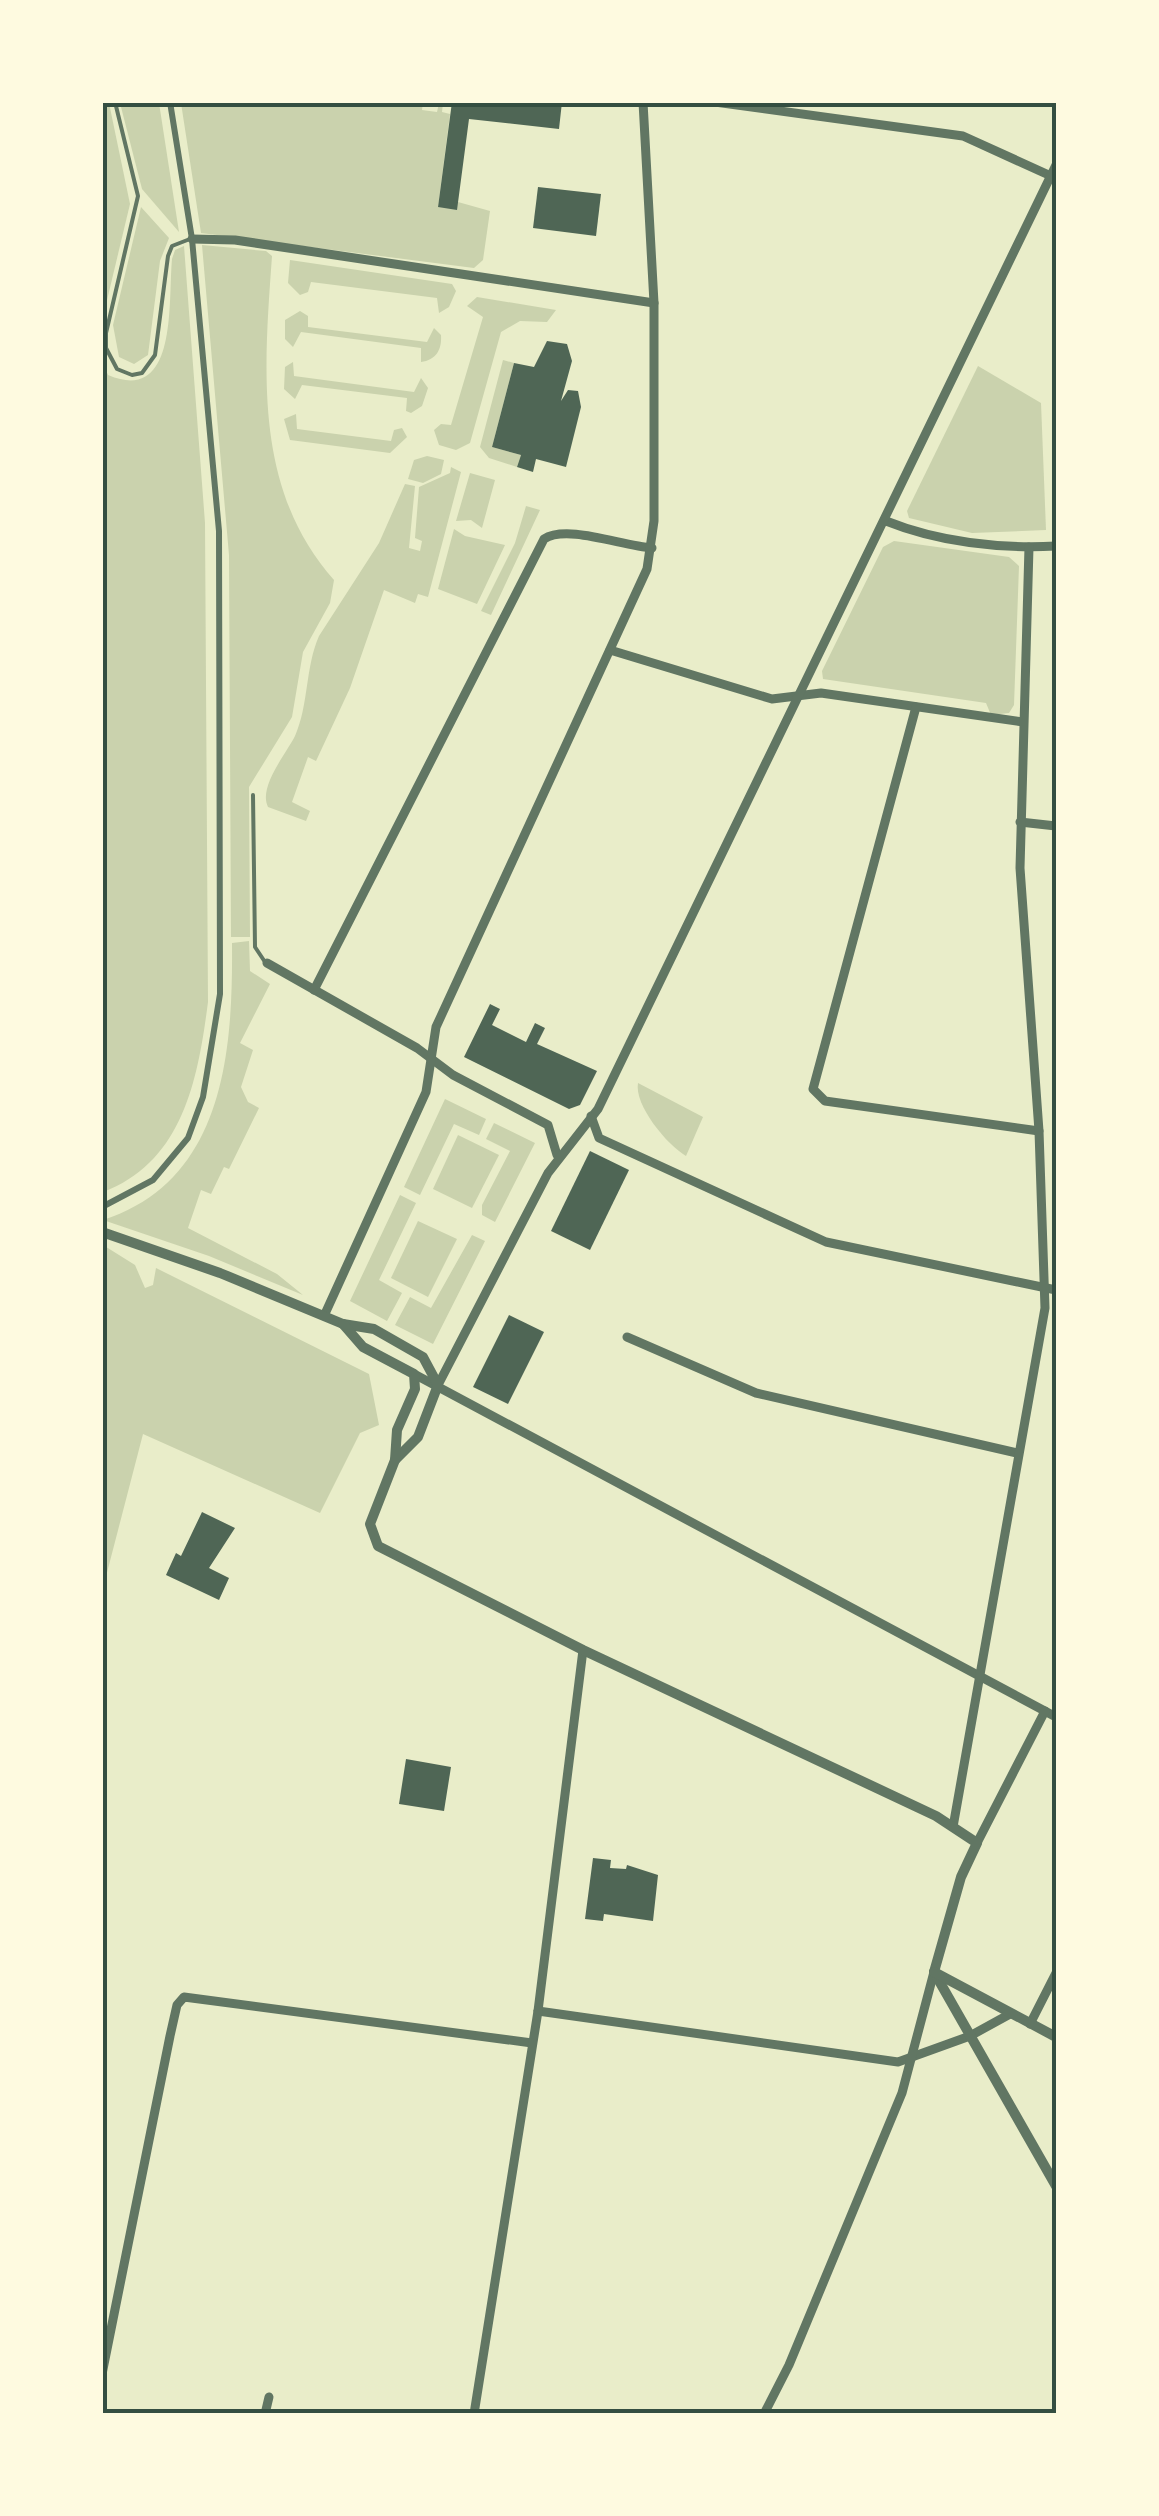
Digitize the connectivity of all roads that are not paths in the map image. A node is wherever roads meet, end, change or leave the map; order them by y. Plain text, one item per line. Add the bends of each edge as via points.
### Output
1 (115, 102) edge
2 (170, 102) edge
3 (643, 102) edge
4 (715, 102) edge
5 (1056, 165) edge
6 (1052, 176) junction
7 (192, 239) junction
8 (654, 304) junction
9 (886, 521) junction
10 (1056, 546) edge
11 (652, 548) junction
12 (1029, 548) junction
13 (610, 650) junction
14 (797, 698) junction
15 (916, 707) junction
16 (1023, 722) junction
17 (253, 795) dead end
18 (1020, 822) junction
19 (1056, 826) edge
20 (267, 962) joint
21 (314, 990) junction
22 (430, 1056) junction
23 (592, 1116) junction
24 (1039, 1132) junction
25 (557, 1159) junction
26 (102, 1208) edge
27 (102, 1232) edge
28 (1045, 1288) junction
29 (1056, 1290) edge
30 (324, 1316) junction
31 (343, 1324) junction
32 (627, 1337) dead end
33 (414, 1374) junction
34 (438, 1385) junction
35 (1017, 1453) junction
36 (395, 1460) junction
37 (583, 1650) junction
38 (978, 1676) junction
39 (1044, 1711) junction
40 (1056, 1717) edge
41 (953, 1826) junction
42 (976, 1842) junction
43 (934, 1972) junction
44 (1056, 1972) edge
45 (538, 2011) junction
46 (1010, 2014) junction
47 (1030, 2024) junction
48 (970, 2036) junction
49 (1056, 2037) edge
50 (532, 2042) junction
51 (913, 2058) junction
52 (1056, 2186) edge
53 (102, 2374) edge
54 (269, 2397) dead end
55 (265, 2414) edge
56 (474, 2414) edge
57 (764, 2414) edge

1 - 7 lane via 138,196 106,332 110,360 122,372 142,373 155,355 168,256 172,246
2 - 7 street
3 - 8 street
4 - 6 street via 963,136
5 - 6 street
6 - 9 street
7 - 8 street via 235,240
7 - 26 street via 219,531 220,994 203,1097 188,1138 153,1180
8 - 11 street
9 - 12 street via 910,531
9 - 14 street
10 - 12 street
11 - 13 street
11 - 21 street via 570,532 552,534 539,548
12 - 16 street
13 - 14 street via 772,699
13 - 22 street via 436,1027
14 - 15 street via 822,693
14 - 23 street
15 - 16 street
15 - 24 street via 814,1089 825,1101
16 - 18 street
17 - 20 lane via 256,947
18 - 19 street
18 - 24 street
20 - 21 street
21 - 22 street
22 - 25 street via 548,1125
22 - 30 street via 426,1092
23 - 25 street
23 - 28 street via 599,1138 813,1237
24 - 28 street
25 - 34 street
27 - 30 street
28 - 29 street
28 - 35 street
30 - 31 street
31 - 33 street via 363,1347
31 - 34 street via 374,1329 423,1357
32 - 35 street via 756,1393
33 - 34 street
33 - 36 street
34 - 36 street via 418,1438
34 - 38 street
35 - 38 street
36 - 37 street via 372,1514 378,1546
37 - 41 street
37 - 45 street
38 - 39 street
38 - 41 street
39 - 40 street
39 - 42 street
41 - 42 street
42 - 43 street
43 - 46 street
43 - 48 street
43 - 51 street
44 - 47 street
45 - 50 street
45 - 51 street via 898,2062
46 - 47 street
46 - 48 street
47 - 49 street
48 - 51 street
48 - 52 street
50 - 53 street via 184,1998 170,2036
50 - 56 street
51 - 57 street
54 - 55 street

